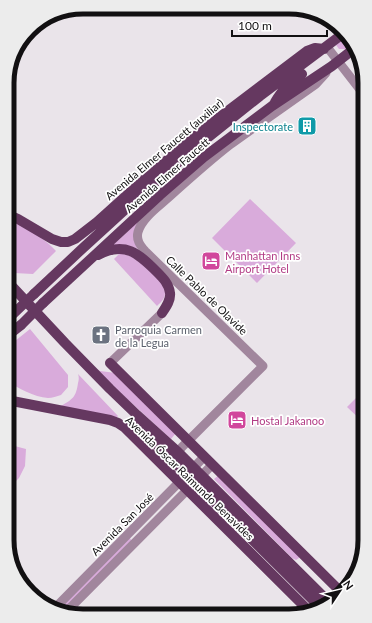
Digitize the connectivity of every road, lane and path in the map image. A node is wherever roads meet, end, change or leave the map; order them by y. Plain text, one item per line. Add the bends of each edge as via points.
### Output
1 (340, 36) edge
2 (325, 48) junction
3 (351, 51) edge
4 (312, 58) junction
5 (335, 64) junction
6 (270, 84) junction
7 (358, 89) edge
8 (272, 106) junction
9 (243, 109) junction
10 (252, 120) junction
11 (210, 136) junction
12 (184, 146) junction
13 (219, 146) junction
14 (179, 161) junction
15 (14, 217) edge
16 (91, 258) junction
17 (14, 288) edge
18 (14, 313) edge
19 (162, 313) joint
20 (14, 330) edge
21 (110, 363) joint
22 (14, 401) edge
23 (137, 415) junction
24 (188, 441) junction
25 (178, 452) junction
26 (204, 458) junction
27 (178, 465) junction
28 (212, 465) junction
29 (191, 471) junction
30 (199, 479) junction
31 (180, 483) junction
32 (187, 490) junction
33 (305, 556) junction
34 (291, 571) junction
35 (280, 583) junction
36 (338, 589) edge
37 (325, 599) edge
38 (317, 603) edge
39 (58, 605) edge
40 (305, 607) edge
41 (70, 608) edge

1 - 2 main road, Avenida Elmer Faucett
2 - 4 main road, Avenida Elmer Faucett
2 - 5 street
2 - 6 main road, Avenida Elmer Faucett (auxiliar) via 307,51
3 - 5 main road, Avenida Elmer Faucett
4 - 6 main road, Avenida Elmer Faucett
4 - 8 main road via 316,61 315,64 288,84
5 - 7 street
5 - 8 main road, Avenida Elmer Faucett
5 - 24 street, Calle Pablo de Olavide via 316,84 230,145 185,183 150,214 138,233 140,245 145,251 263,366
6 - 9 main road, Avenida Elmer Faucett
6 - 12 main road, Avenida Elmer Faucett (auxiliar) via 206,127
8 - 10 main road, Avenida Elmer Faucett
9 - 10 main road via 244,119
9 - 11 main road, Avenida Elmer Faucett
10 - 13 main road, Avenida Elmer Faucett
11 - 13 main road via 209,144
11 - 14 main road, Avenida Elmer Faucett
12 - 14 main road
12 - 15 main road, Avenida Elmer Faucett (auxiliar) via 97,222 68,242 52,239
13 - 16 main road, Avenida Elmer Faucett
14 - 18 main road, Avenida Elmer Faucett, bridge
16 - 19 main road via 120,248 140,256 168,286 169,300
16 - 20 main road, Avenida Elmer Faucett, bridge
17 - 23 main road, Avenida Óscar Raimundo Benavides
19 - 21 street
21 - 24 main road
22 - 31 main road, Avenida Óscar Raimundo Benavides via 118,423
23 - 25 main road, Avenida Óscar Raimundo Benavides
23 - 27 main road, Avenida Óscar Raimundo Benavides via 138,426
24 - 25 street
24 - 26 main road
25 - 27 street
25 - 29 main road, Avenida Óscar Raimundo Benavides
26 - 28 main road
26 - 29 street, Avenida San José
27 - 29 main road, Avenida Óscar Raimundo Benavides
28 - 30 street, Avenida San José
28 - 33 main road
29 - 30 main road, Avenida Óscar Raimundo Benavides
29 - 31 street, Avenida San José
30 - 32 street, Avenida San José
30 - 34 main road, Avenida Óscar Raimundo Benavides
31 - 32 main road, Avenida Óscar Raimundo Benavides
31 - 39 street, Avenida San José
32 - 35 main road, Avenida Óscar Raimundo Benavides
32 - 41 street, Avenida San José
33 - 34 main road
33 - 36 main road
34 - 35 main road
34 - 37 main road, Avenida Óscar Raimundo Benavides
34 - 38 main road, Avenida Óscar Raimundo Benavides
35 - 40 main road, Avenida Óscar Raimundo Benavides

